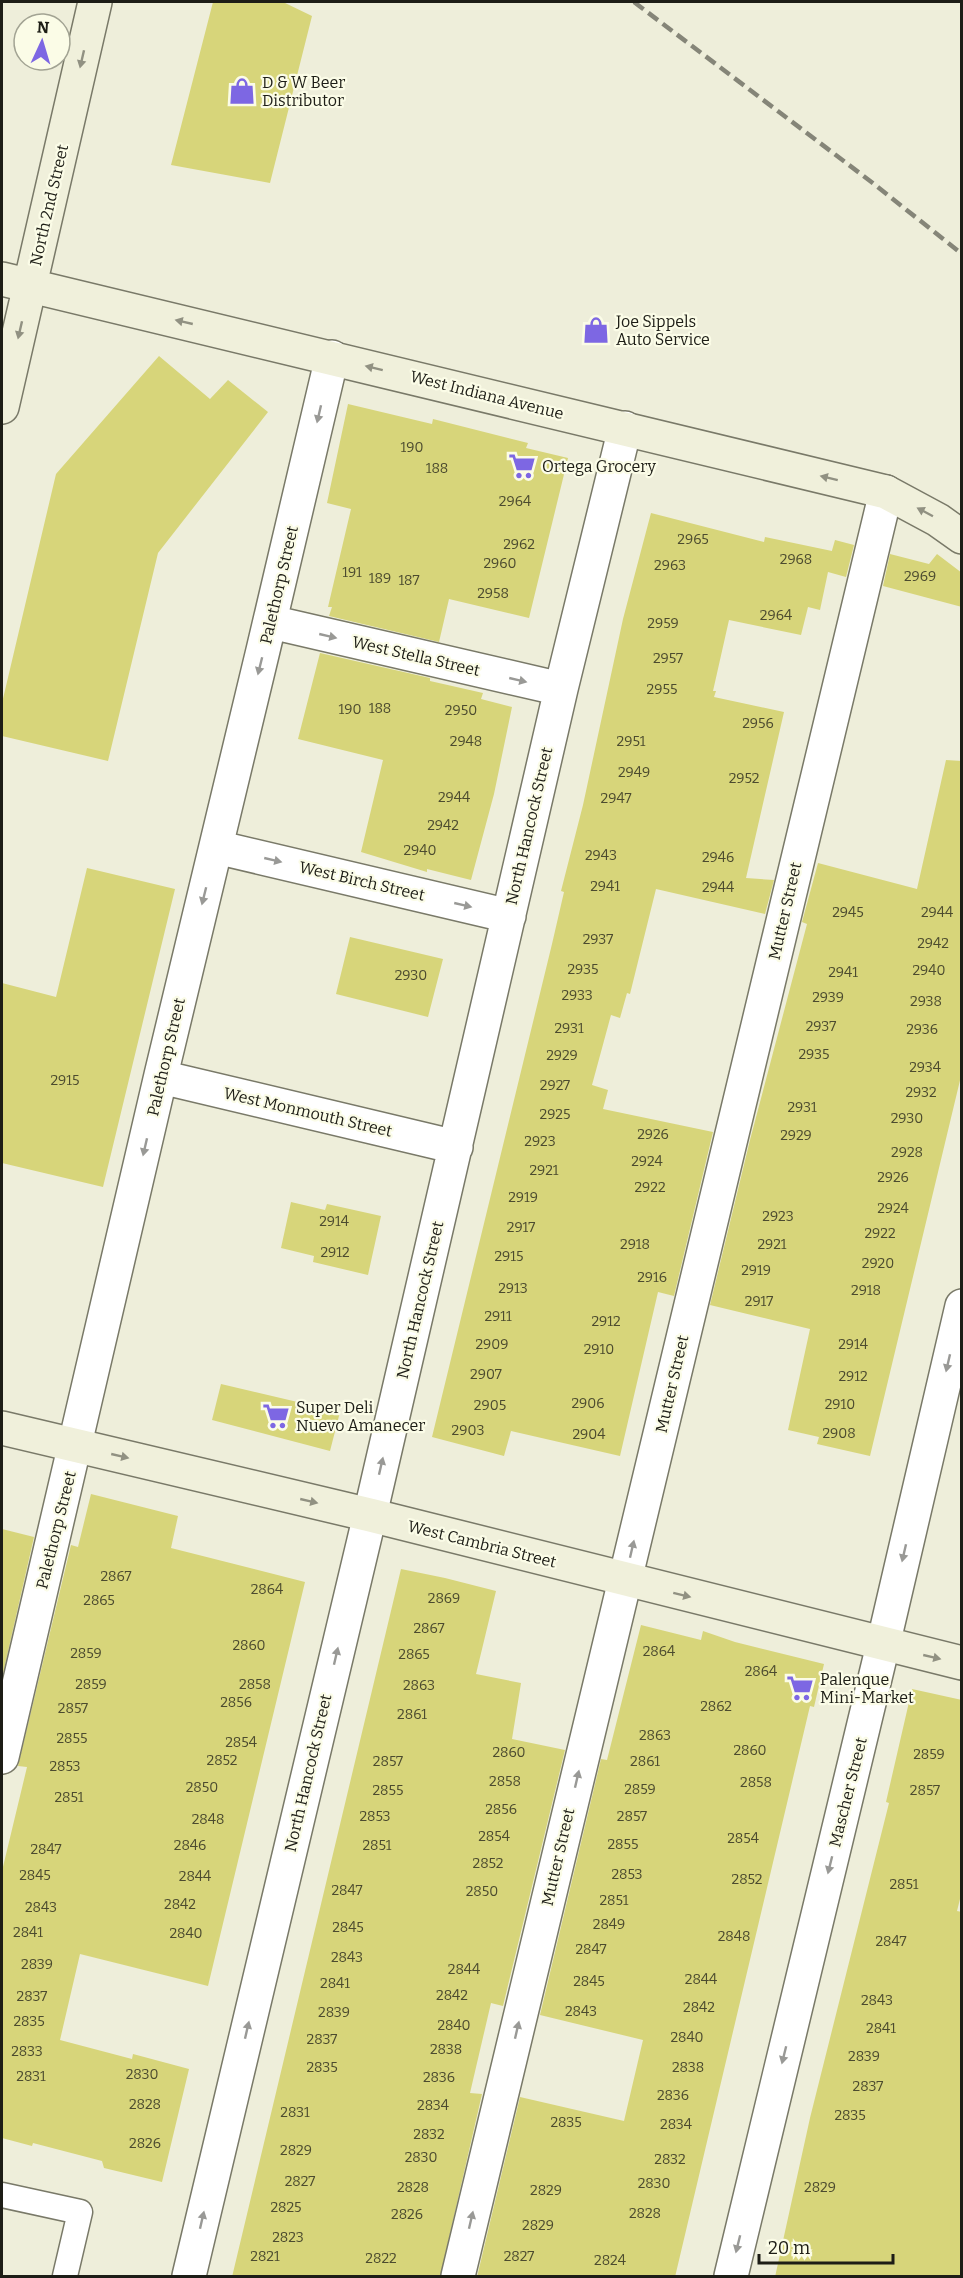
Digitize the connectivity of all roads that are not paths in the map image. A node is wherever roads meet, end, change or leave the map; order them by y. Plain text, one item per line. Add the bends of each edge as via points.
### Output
1 (95, 2) edge
2 (16, 282) edge
3 (332, 357) junction
4 (2, 407) edge
5 (625, 428) junction
6 (886, 492) junction
7 (962, 537) edge
8 (271, 622) junction
9 (561, 689) junction
10 (216, 847) junction
11 (509, 916) junction
12 (161, 1077) junction
13 (456, 1147) junction
14 (962, 1306) edge
15 (2, 1428) edge
16 (76, 1446) junction
17 (370, 1515) junction
18 (625, 1580) junction
19 (883, 1645) junction
20 (962, 1663) edge
21 (2, 1757) edge
22 (2, 2195) edge
23 (65, 2277) edge
24 (189, 2277) edge
25 (458, 2277) edge
26 (731, 2277) edge

1 -> 2 street, North 2nd Street
3 -> 2 street, West Indiana Avenue
2 -> 4 street, North 2nd Street
5 -> 3 street, West Indiana Avenue
3 -> 8 street, Palethorp Street
6 -> 5 street, West Indiana Avenue
5 - 9 street, North Hancock Street
7 -> 6 street, West Indiana Avenue
18 -> 6 street, Mutter Street
8 -> 9 street, West Stella Street
8 -> 10 street, Palethorp Street
9 - 11 street, North Hancock Street
10 -> 11 street, West Birch Street
10 -> 12 street, Palethorp Street
11 - 13 street, North Hancock Street
12 - 13 street, West Monmouth Street
12 -> 16 street, Palethorp Street
17 -> 13 street, North Hancock Street
14 -> 19 street, Mascher Street
15 - 16 street, West Cambria Street
16 -> 17 street, West Cambria Street
16 - 21 street, Palethorp Street
17 - 18 street, West Cambria Street
24 -> 17 street, North Hancock Street
18 -> 19 street, West Cambria Street
25 -> 18 street, Mutter Street
19 -> 20 street, West Cambria Street
19 -> 26 street, Mascher Street
22 - 23 lane via 80,2212

